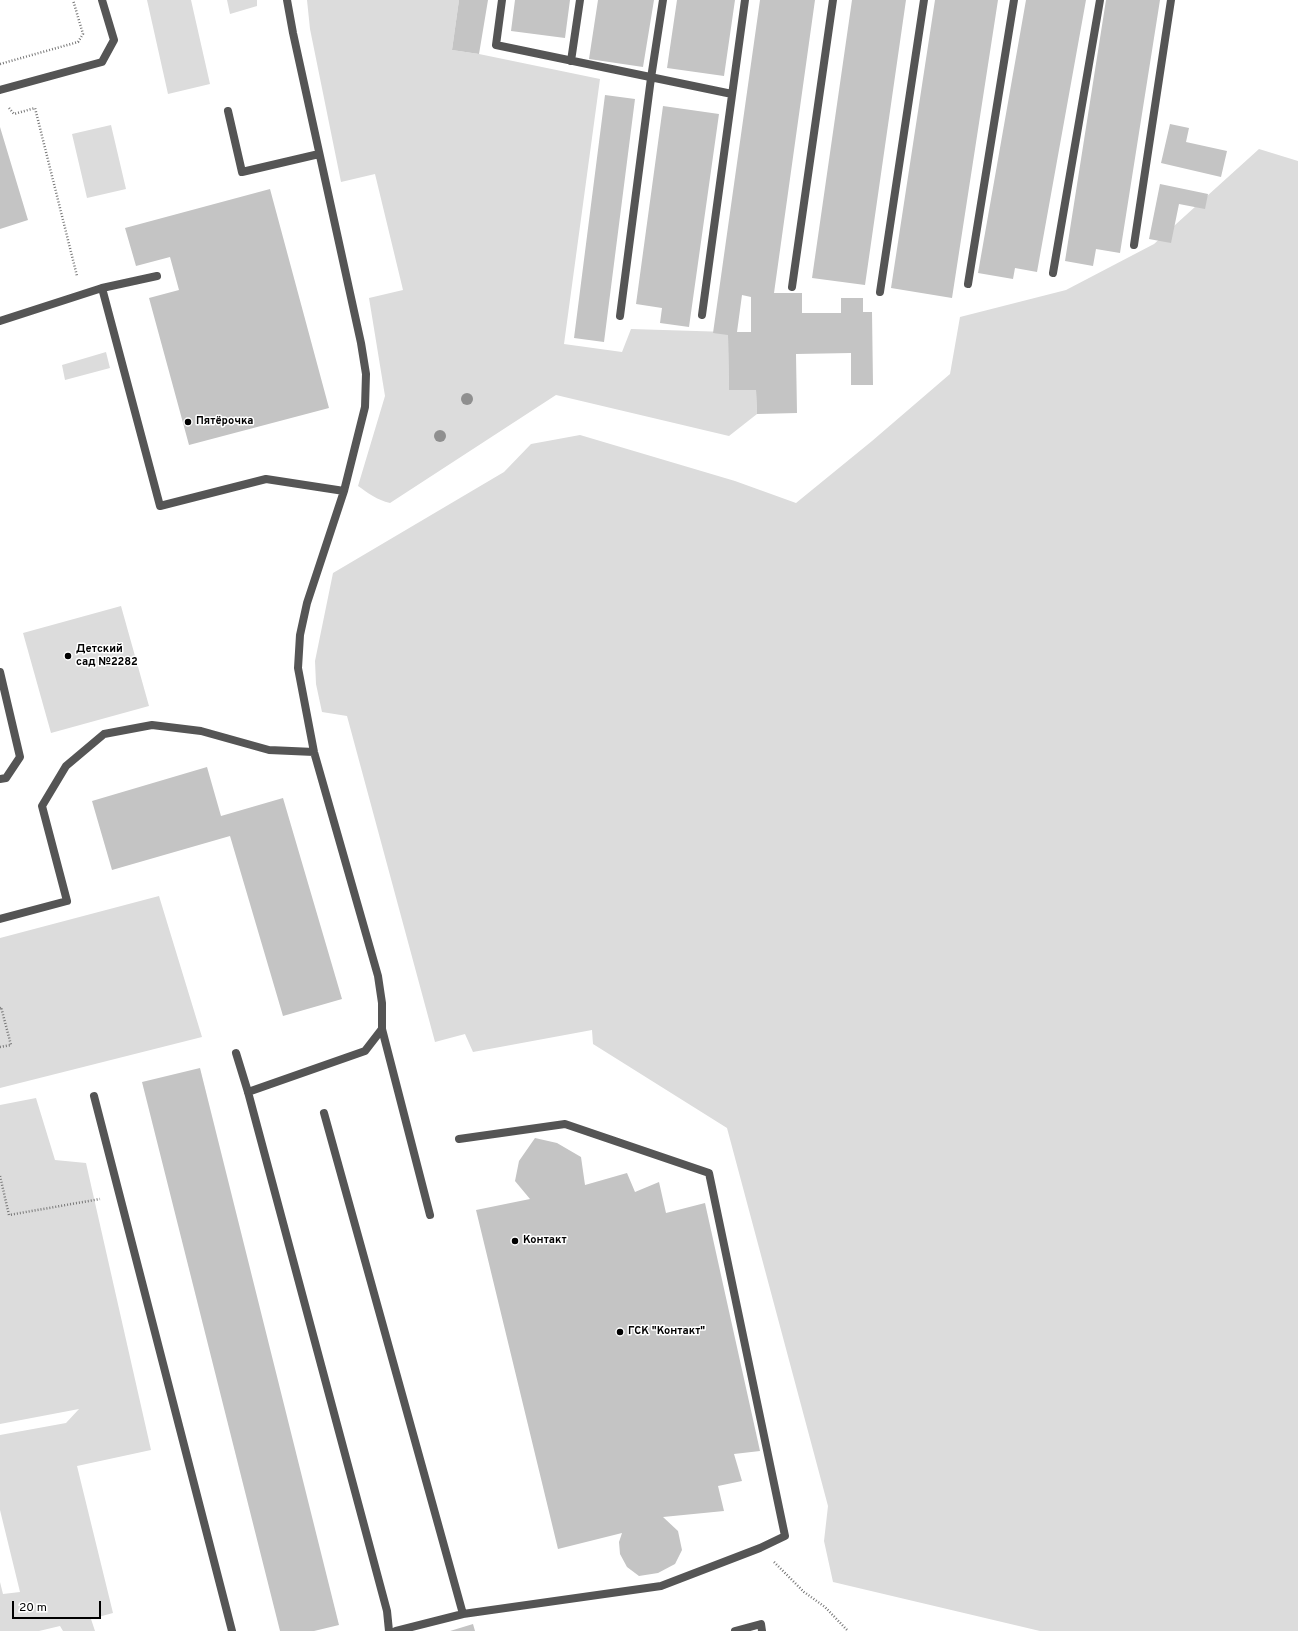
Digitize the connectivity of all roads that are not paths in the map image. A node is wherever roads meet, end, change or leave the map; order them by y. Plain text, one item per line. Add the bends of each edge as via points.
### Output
1 (102, 0) edge
2 (287, 0) edge
3 (502, 0) edge
4 (580, 0) edge
5 (662, 0) edge
6 (745, 0) edge
7 (833, 0) edge
8 (924, 0) edge
9 (1014, 0) edge
10 (1100, 0) edge
11 (1172, 0) edge
12 (571, 61) junction
13 (651, 78) junction
14 (0, 90) edge
15 (732, 94) junction
16 (228, 111) dead end
17 (319, 154) junction
18 (1134, 245) dead end
19 (1053, 273) dead end
20 (157, 276) dead end
21 (968, 284) dead end
22 (792, 287) dead end
23 (102, 288) junction
24 (880, 292) dead end
25 (702, 315) dead end
26 (620, 316) dead end
27 (0, 321) edge
28 (344, 491) junction
29 (0, 672) edge
30 (314, 752) junction
31 (0, 779) edge
32 (0, 918) edge
33 (382, 1029) junction
34 (236, 1053) dead end
35 (248, 1092) junction
36 (94, 1096) dead end
37 (324, 1113) dead end
38 (459, 1139) dead end
39 (430, 1215) dead end
40 (463, 1614) junction
41 (232, 1631) edge
42 (390, 1631) edge
43 (396, 1631) edge
44 (735, 1631) edge
45 (762, 1631) edge

1 - 14 street via 114,40 102,62
2 - 17 street
3 - 12 street via 496,45
4 - 12 street
5 - 13 street
6 - 15 street
7 - 22 street
8 - 24 street
9 - 21 street
10 - 19 street
11 - 18 street
12 - 13 street
13 - 15 street
13 - 26 street
15 - 25 street
16 - 17 street via 242,172
17 - 28 street via 360,335 366,374 365,407
20 - 23 street
23 - 27 street
23 - 28 street via 160,506 266,479
28 - 30 street via 307,603 300,635 298,668
29 - 31 street via 20,757 6,778
30 - 32 street via 269,750 201,731 152,725 104,734 66,766 42,806 67,901
30 - 33 street via 378,976
33 - 35 street via 365,1051
33 - 39 street
34 - 35 street
35 - 42 street via 385,1604
36 - 41 street
37 - 40 street
38 - 40 street via 564,1124 709,1173 785,1536 661,1586
40 - 43 street
44 - 45 street via 761,1624

